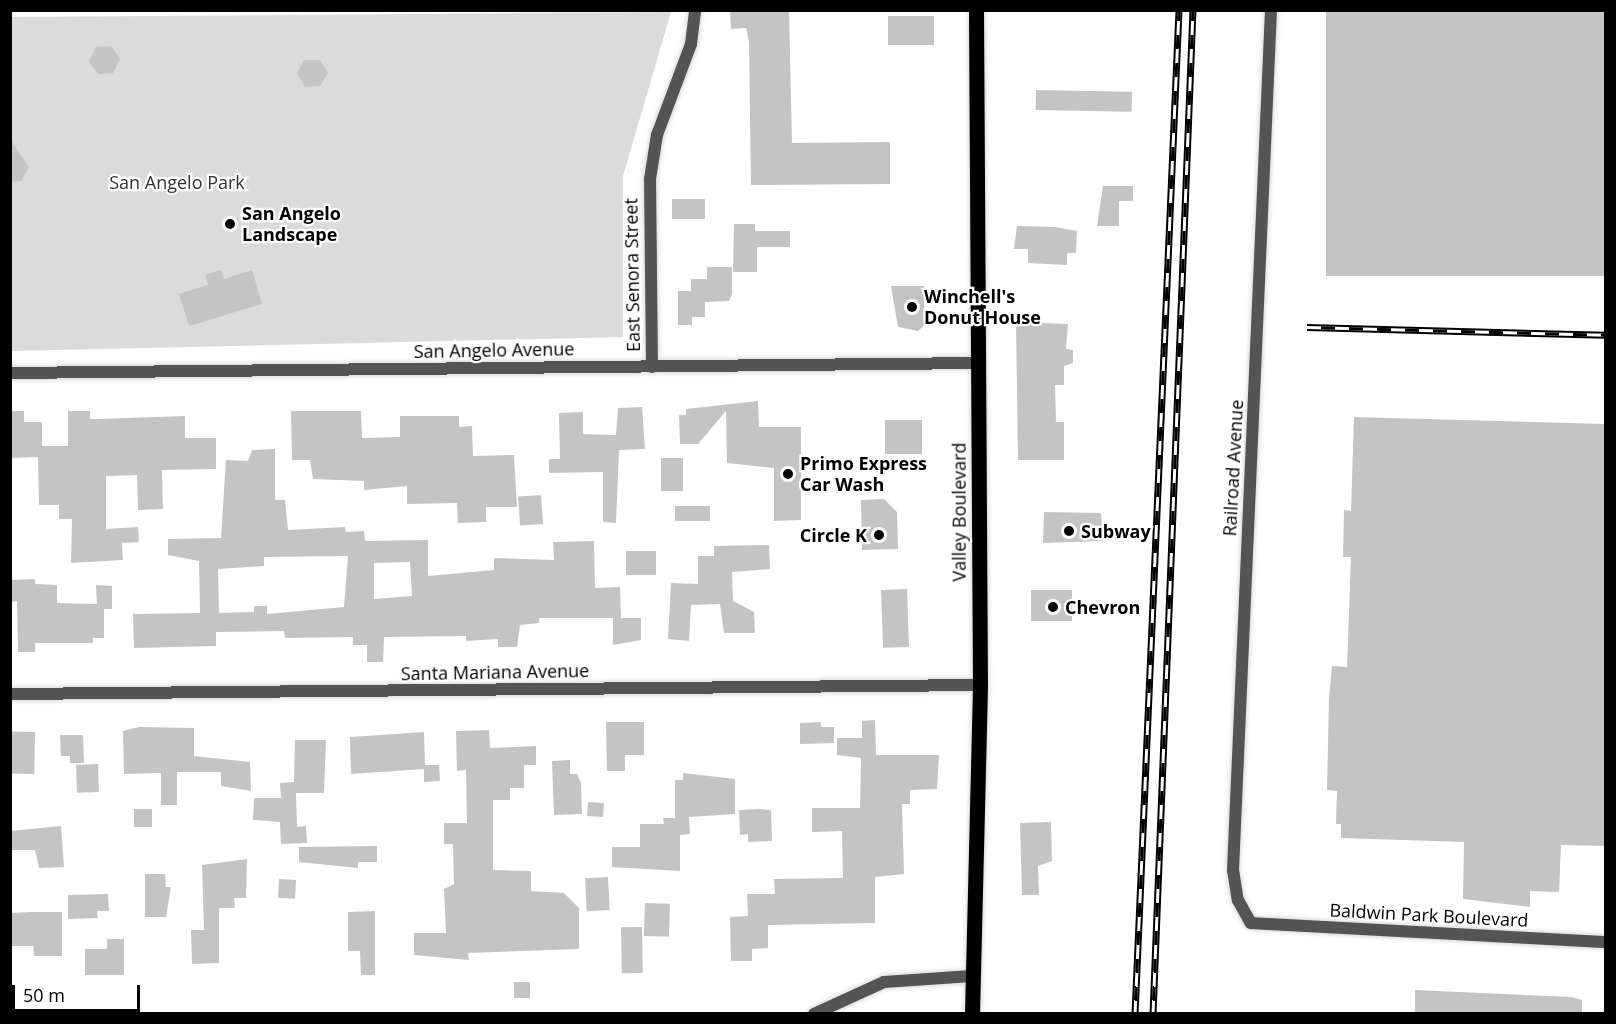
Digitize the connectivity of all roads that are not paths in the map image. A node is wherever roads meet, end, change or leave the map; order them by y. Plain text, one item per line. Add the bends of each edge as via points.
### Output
1 (695, 10) edge
2 (976, 10) edge
3 (1271, 10) edge
4 (978, 363) junction
5 (652, 367) junction
6 (10, 373) edge
7 (980, 685) junction
8 (10, 694) edge
9 (1251, 923) joint
10 (1605, 942) edge
11 (972, 976) junction
12 (813, 1014) edge
13 (972, 1014) edge

1 - 5 street, East Senora Street via 691,44 657,135 650,179
2 - 4 main road, Valley Boulevard
3 - 9 street, Railroad Avenue via 1233,870 1238,900
4 - 5 street, San Angelo Avenue
4 - 7 main road, Valley Boulevard
5 - 6 street, San Angelo Avenue
7 - 8 street, Santa Mariana Avenue
7 - 11 main road, Valley Boulevard
9 - 10 street, Baldwin Park Boulevard
11 - 12 street via 884,982
11 - 13 main road, Valley Boulevard

